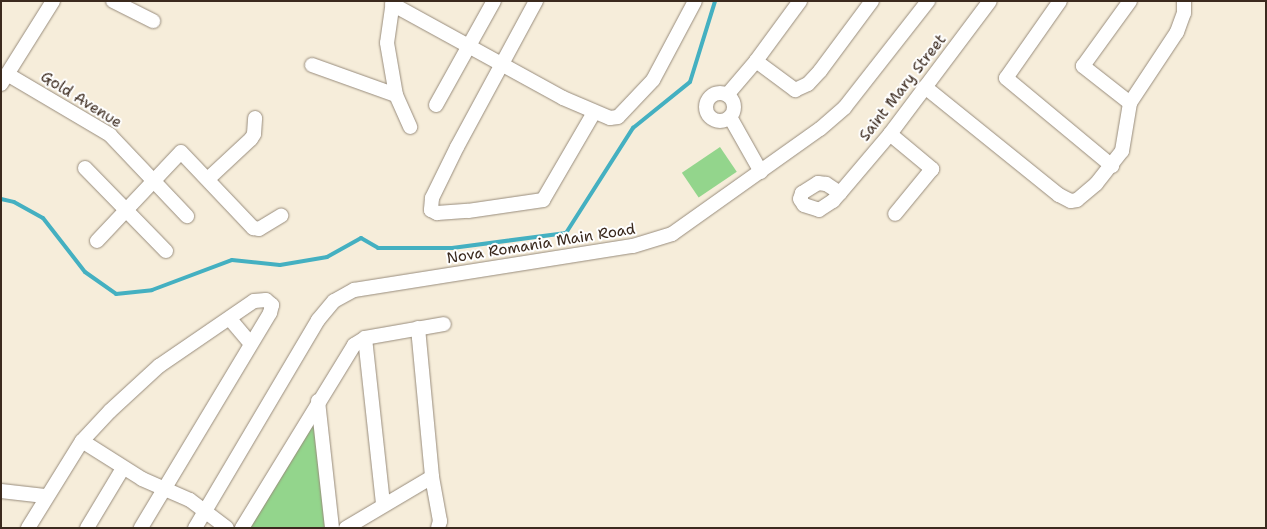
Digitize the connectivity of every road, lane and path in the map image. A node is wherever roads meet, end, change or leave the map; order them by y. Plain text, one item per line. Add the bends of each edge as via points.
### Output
1 (53, 1) edge
2 (113, 1) edge
3 (494, 1) edge
4 (536, 1) edge
5 (696, 1) edge
6 (872, 1) edge
7 (928, 1) edge
8 (990, 1) edge
9 (1060, 1) edge
10 (1130, 1) edge
11 (1184, 1) edge
12 (797, 2) edge
13 (392, 3) edge
14 (153, 21) dead end
15 (470, 44) junction
16 (756, 61) junction
17 (502, 64) junction
18 (312, 65) dead end
19 (4, 79) edge
20 (925, 87) junction
21 (396, 95) junction
22 (727, 95) junction
23 (1130, 103) junction
24 (436, 104) dead end
25 (593, 114) junction
26 (730, 117) junction
27 (255, 118) dead end
28 (410, 126) dead end
29 (890, 134) junction
30 (1112, 166) junction
31 (85, 168) dead end
32 (761, 172) junction
33 (209, 178) junction
34 (152, 181) junction
35 (840, 193) dead end
36 (125, 210) junction
37 (895, 214) dead end
38 (187, 216) dead end
39 (281, 216) dead end
40 (97, 241) dead end
41 (166, 250) dead end
42 (230, 319) junction
43 (444, 324) dead end
44 (418, 328) junction
45 (365, 338) junction
46 (250, 343) junction
47 (318, 401) junction
48 (82, 441) junction
49 (123, 468) junction
50 (432, 477) junction
51 (165, 488) junction
52 (1, 491) edge
53 (45, 496) junction
54 (383, 505) junction
55 (204, 513) junction
56 (28, 528) edge
57 (87, 528) edge
58 (141, 528) edge
59 (195, 528) edge
60 (227, 528) edge
61 (242, 528) edge
62 (332, 528) edge
63 (346, 528) edge
64 (438, 528) edge

1 - 19 street
2 - 14 street
3 - 15 street
4 - 17 street
5 - 25 street via 653,80 618,117
6 - 16 street via 808,84 796,90 790,88
7 - 32 street, Nova Romania Main Road via 845,108
8 - 20 street, Saint Mary Street
9 - 30 street via 1006,78
10 - 23 street via 1083,66
11 - 23 street via 1184,13 1177,32
12 - 16 street
13 - 15 street
13 - 21 street via 386,37
15 - 17 street
15 - 24 street
16 - 22 street
17 - 25 street
17 - 25 street via 432,198 431,210 437,213 543,200
18 - 21 street
19 - 34 street, Gold Avenue via 110,135
20 - 29 street, Saint Mary Street
20 - 30 street via 1065,200 1077,200
21 - 28 street
22 - 26 street via 733,102
22 - 26 street via 713,96 707,108 714,119 723,121
23 - 30 street via 1126,142
26 - 32 street
27 - 33 street via 254,134
29 - 35 street, Saint Mary Street
29 - 37 street via 932,169
31 - 36 street
32 - 55 street, Nova Romania Main Road via 691,223 654,242 354,290 344,295 318,320
33 - 34 street via 181,152
33 - 39 street via 253,228 259,229
34 - 36 street
34 - 38 street, Gold Avenue
36 - 40 street
36 - 41 street
42 - 46 street
42 - 46 street via 258,299 272,304
42 - 48 street via 159,366
43 - 44 street
44 - 45 street
44 - 50 street
45 - 47 street via 354,345
45 - 54 street
46 - 51 street
47 - 61 street
47 - 62 street
48 - 49 street
48 - 53 street
49 - 51 street
49 - 57 street
50 - 54 street
50 - 64 street via 440,520
51 - 55 street via 190,500
51 - 58 street
52 - 53 street
53 - 56 street
54 - 63 street
55 - 59 street, Nova Romania Main Road
55 - 60 street

